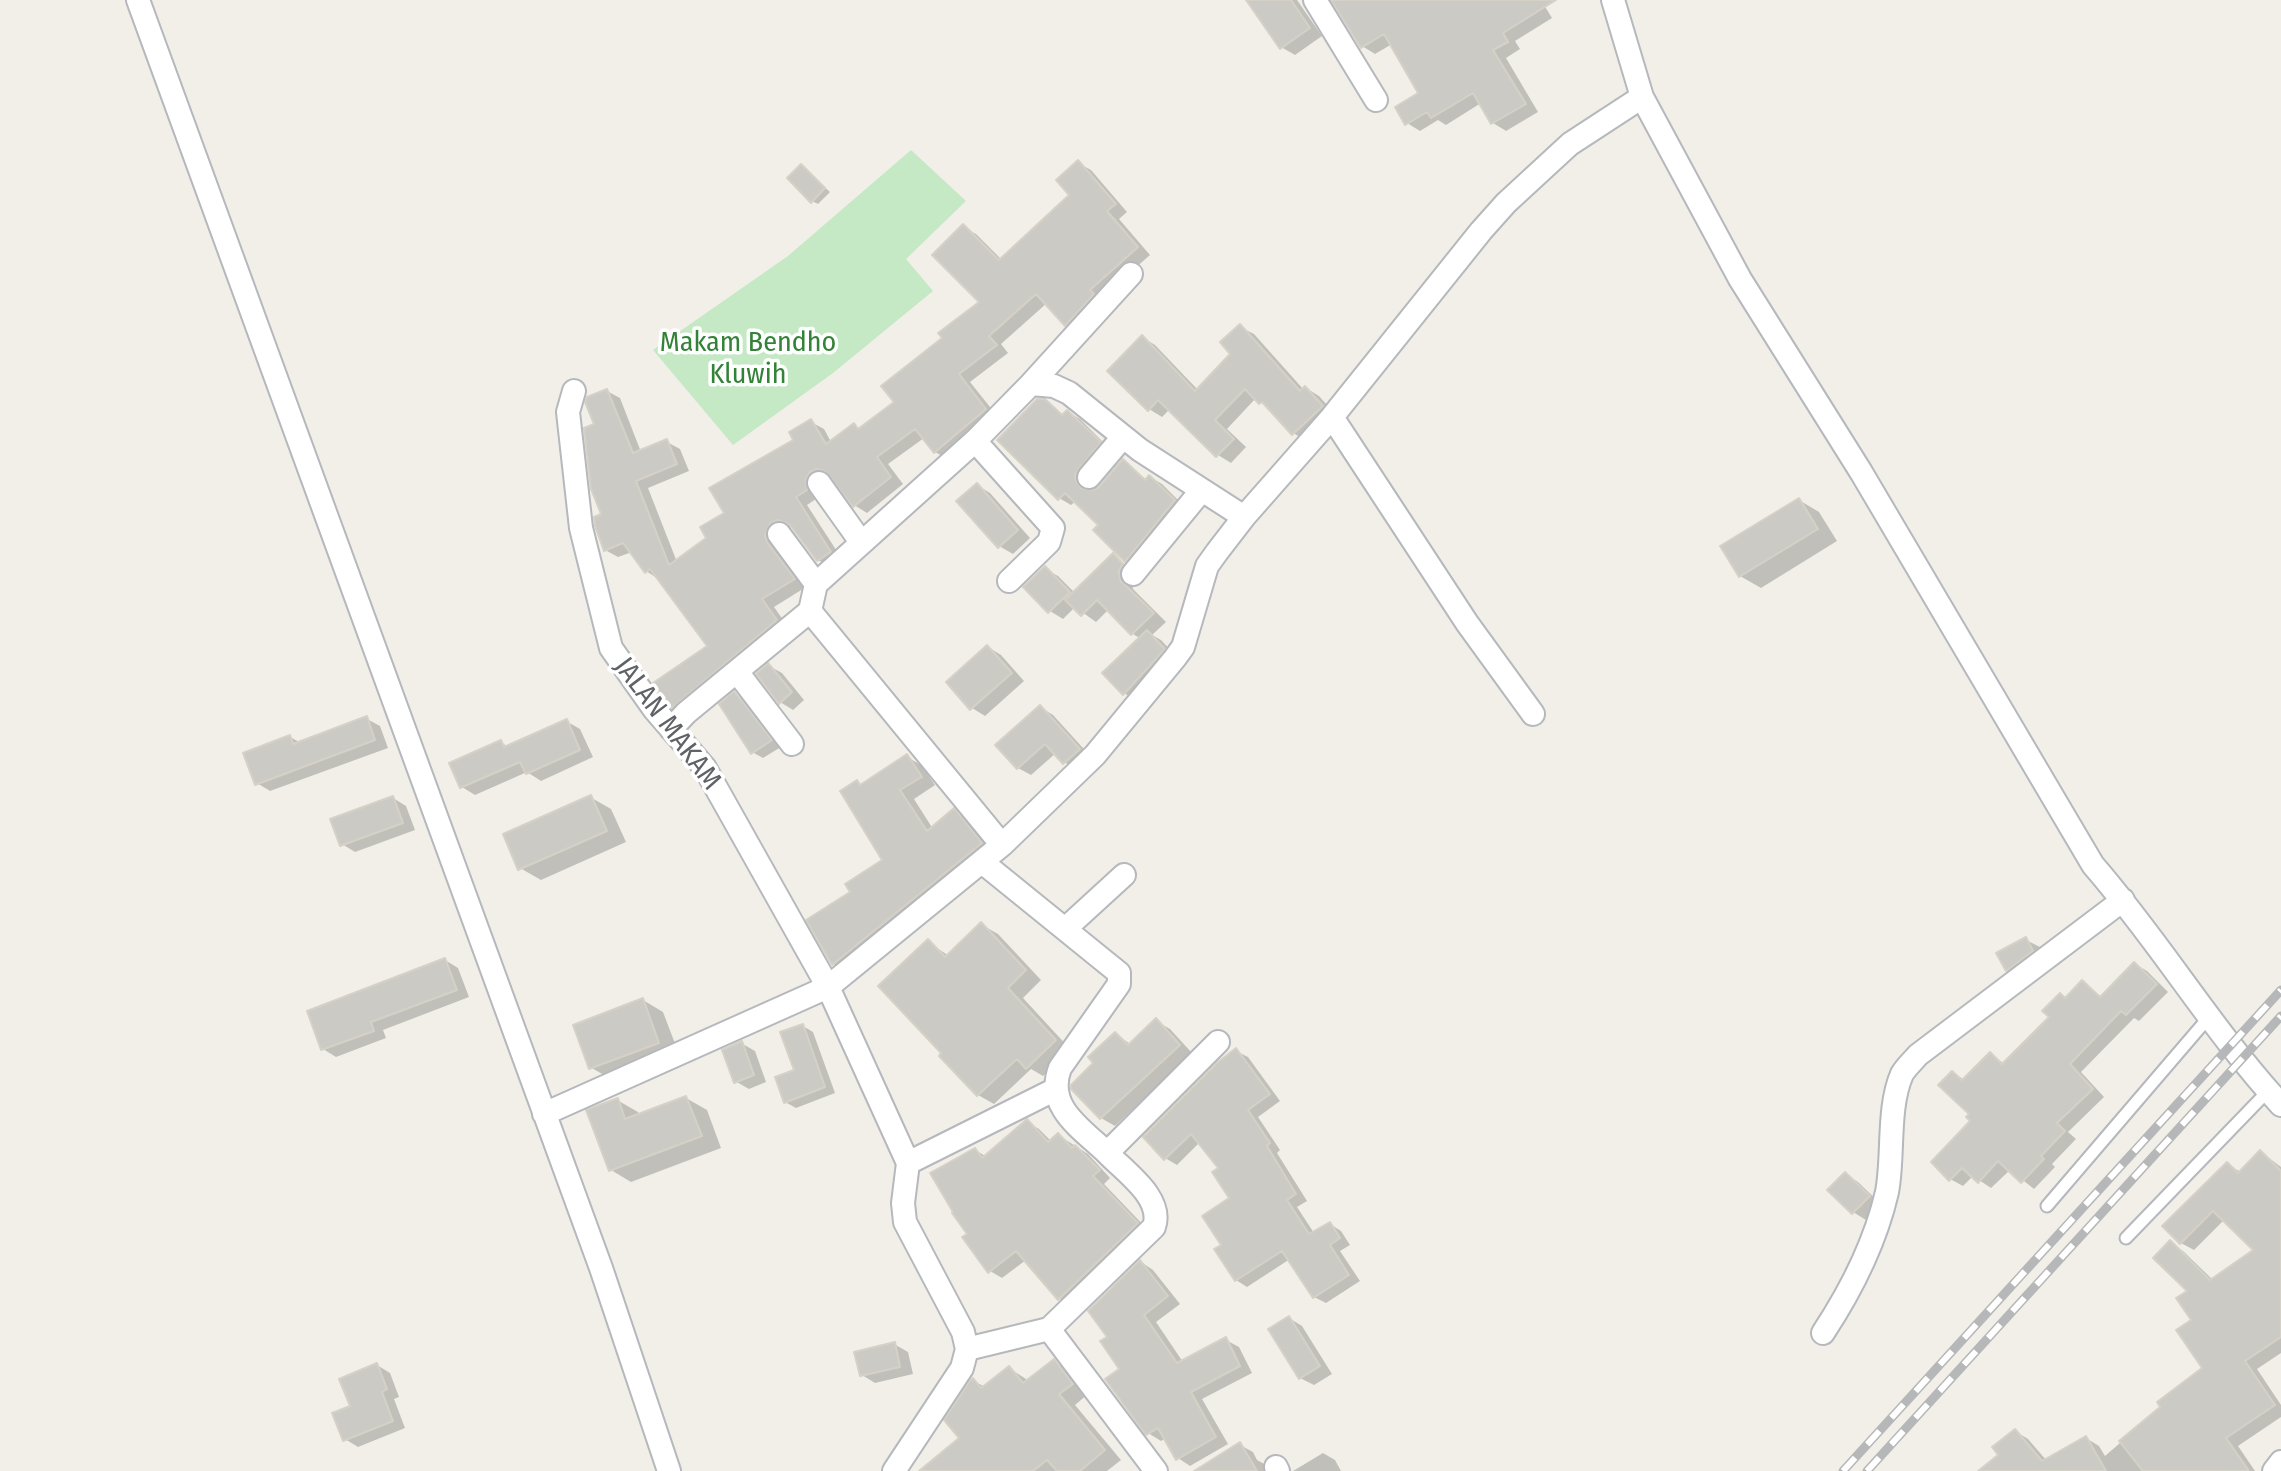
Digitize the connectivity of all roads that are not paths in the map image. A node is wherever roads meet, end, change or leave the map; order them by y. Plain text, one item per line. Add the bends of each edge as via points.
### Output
1 (138, 0) edge
2 (1315, 0) edge
3 (1613, 0) edge
4 (1642, 97) junction
5 (1376, 100) dead end
6 (1131, 274) dead end
7 (1031, 384) junction
8 (574, 391) dead end
9 (1332, 417) junction
10 (1123, 437) junction
11 (975, 441) junction
12 (1089, 477) dead end
13 (819, 483) dead end
14 (1201, 491) junction
15 (1244, 517) junction
16 (779, 534) dead end
17 (861, 542) junction
18 (1133, 574) dead end
19 (1009, 581) dead end
20 (816, 584) junction
21 (810, 611) junction
22 (738, 673) junction
23 (1533, 714) dead end
24 (671, 729) junction
25 (792, 744) dead end
26 (1002, 845) junction
27 (982, 862) junction
28 (1124, 875) dead end
29 (2123, 900) junction
30 (1065, 929) junction
31 (828, 987) junction
32 (2210, 1016) junction
33 (1218, 1042) dead end
34 (1056, 1089) junction
35 (2274, 1098) edge
36 (544, 1114) junction
37 (1107, 1153) junction
38 (908, 1163) junction
39 (2047, 1206) dead end
40 (2126, 1238) dead end
41 (1049, 1329) junction
42 (1823, 1333) dead end
43 (967, 1349) junction
44 (2281, 1462) edge
45 (669, 1471) edge
46 (894, 1471) edge
47 (1156, 1471) edge
48 (2274, 1471) edge

1 - 36 street
2 - 5 street
3 - 4 street
4 - 9 street via 1570,144 1506,203
4 - 29 street via 1740,279 1861,472 2093,865
6 - 7 street
7 - 10 street via 1069,393
7 - 11 street
8 - 24 street, JALAN MAKAM via 568,412 581,528 611,648
9 - 15 street
9 - 23 street
10 - 12 street
10 - 14 street
11 - 17 street
11 - 19 street via 1053,531 1049,542
13 - 17 street
14 - 15 street
14 - 18 street
15 - 26 street via 1207,566 1175,658 1095,755
16 - 20 street
17 - 20 street
20 - 21 street
21 - 22 street
21 - 26 street
22 - 24 street
22 - 25 street
24 - 31 street, JALAN MAKAM via 705,768
26 - 27 street
27 - 30 street
27 - 31 street
28 - 30 street
29 - 32 street
29 - 42 street via 1918,1055 1903,1072 1887,1190 1872,1245
30 - 34 street via 1119,973 1119,984 1060,1068
31 - 36 street
31 - 38 street, JALAN MAKAM
32 - 35 street
32 - 39 lane
33 - 37 street
34 - 37 street via 1060,1107
34 - 38 street
35 - 40 lane
36 - 45 street
37 - 41 street via 1150,1197 1157,1220
38 - 43 street via 905,1222
41 - 43 street
41 - 47 street
43 - 46 street via 962,1368
44 - 48 street

